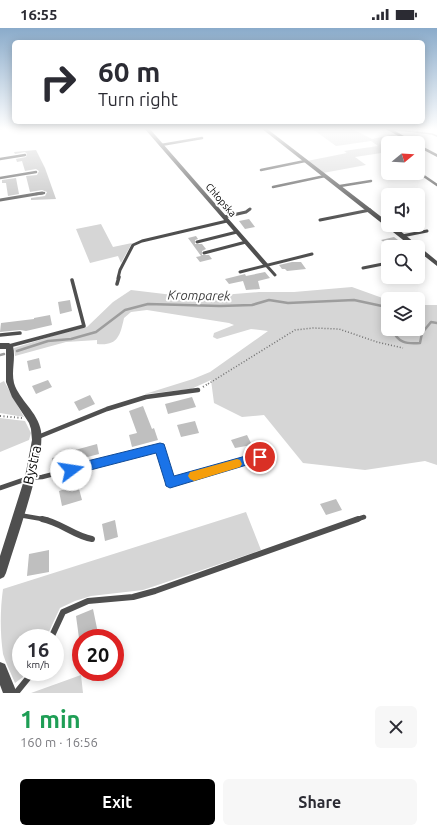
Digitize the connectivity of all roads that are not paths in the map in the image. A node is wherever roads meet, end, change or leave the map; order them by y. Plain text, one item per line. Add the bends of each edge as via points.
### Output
1 (173, 159) edge
2 (303, 159) edge
3 (306, 161) junction
4 (261, 170) dead end
5 (36, 172) dead end
6 (325, 176) junction
7 (425, 177) edge
8 (0, 178) edge
9 (371, 181) dead end
10 (437, 185) edge
11 (340, 186) junction
12 (273, 187) dead end
13 (44, 193) dead end
14 (0, 200) edge
15 (250, 209) dead end
16 (370, 210) junction
17 (225, 219) junction
18 (381, 219) edge
19 (320, 220) dead end
20 (427, 231) dead end
21 (237, 232) junction
22 (397, 232) edge
23 (402, 236) junction
24 (407, 240) edge
25 (197, 242) dead end
26 (246, 242) junction
27 (204, 253) dead end
28 (312, 254) dead end
29 (426, 255) edge
30 (435, 261) edge
31 (381, 264) edge
32 (266, 265) junction
33 (363, 268) dead end
34 (240, 272) dead end
35 (275, 275) dead end
36 (72, 280) dead end
37 (117, 284) dead end
38 (20, 333) dead end
39 (0, 335) edge
40 (4, 346) edge
41 (198, 390) road end
42 (38, 436) junction
43 (260, 457) dead end
44 (29, 478) junction
45 (0, 488) edge
46 (18, 515) junction
47 (364, 517) dead end
48 (92, 539) dead end
49 (0, 573) edge
50 (55, 629) edge
51 (0, 669) edge
52 (26, 681) edge
53 (10, 693) edge
54 (16, 693) edge

1 - 17 street, Chłopska
2 - 3 street
3 - 4 lane
3 - 6 street
5 - 8 lane
6 - 11 street
6 - 12 lane
7 - 10 lane
9 - 11 lane
11 - 16 street
13 - 14 lane
15 - 17 lane
16 - 18 street
16 - 19 lane
17 - 21 street, Chłopska
17 - 37 lane via 142,240 133,245 120,270
20 - 23 lane
21 - 25 lane
21 - 26 street, Chłopska
22 - 23 street
23 - 24 street
26 - 27 lane
26 - 32 street, Chłopska
28 - 32 lane
29 - 30 street
31 - 33 lane
32 - 34 lane
32 - 35 lane
36 - 40 lane via 84,326
38 - 39 lane
40 - 42 street, Bystra via 11,351 8,370 12,390
41 - 42 lane via 146,397
42 - 44 street, Bystra
43 - 44 lane via 170,482 160,447 42,477
44 - 45 lane
44 - 46 street, Bystra
46 - 48 lane via 53,521 81,537
46 - 49 street, Bystra
47 - 50 lane via 133,597 88,601 63,612
51 - 53 street
52 - 54 lane

